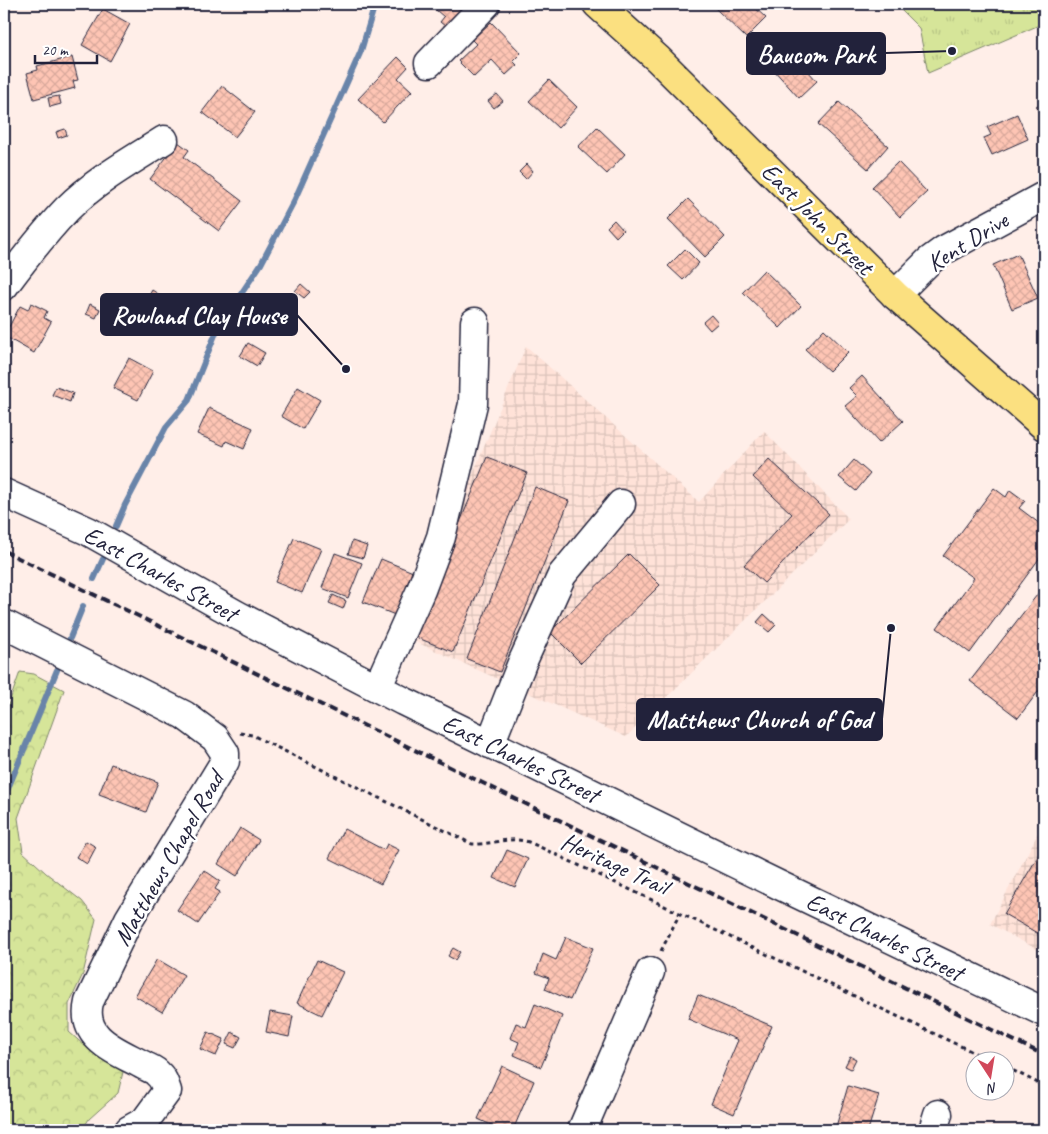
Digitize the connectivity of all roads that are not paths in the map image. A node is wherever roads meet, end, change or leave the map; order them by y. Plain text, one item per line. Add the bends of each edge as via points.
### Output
1 (486, 4) edge
2 (597, 4) edge
3 (429, 63) dead end
4 (164, 140) dead end
5 (1044, 196) edge
6 (4, 286) edge
7 (895, 295) junction
8 (475, 322) dead end
9 (1044, 426) edge
10 (4, 493) edge
11 (621, 504) dead end
12 (4, 624) edge
13 (375, 686) junction
14 (490, 744) junction
15 (650, 972) road end
16 (1044, 1012) edge
17 (129, 1130) edge
18 (582, 1130) edge

1 - 3 street
2 - 7 main road, East John Street via 658,59
4 - 6 street via 107,177 68,208
5 - 7 street, Kent Drive via 944,250
7 - 9 main road, East John Street
8 - 13 street via 473,404 441,537 421,590
10 - 13 street, East Charles Street via 88,531 237,615
11 - 14 street via 562,575
12 - 17 street, Matthews Chapel Road via 184,715 216,738 225,754 225,761 129,919 86,1012 87,1022 98,1039 158,1073 167,1091 144,1121
13 - 14 street, East Charles Street
14 - 16 street, East Charles Street
15 - 18 street

